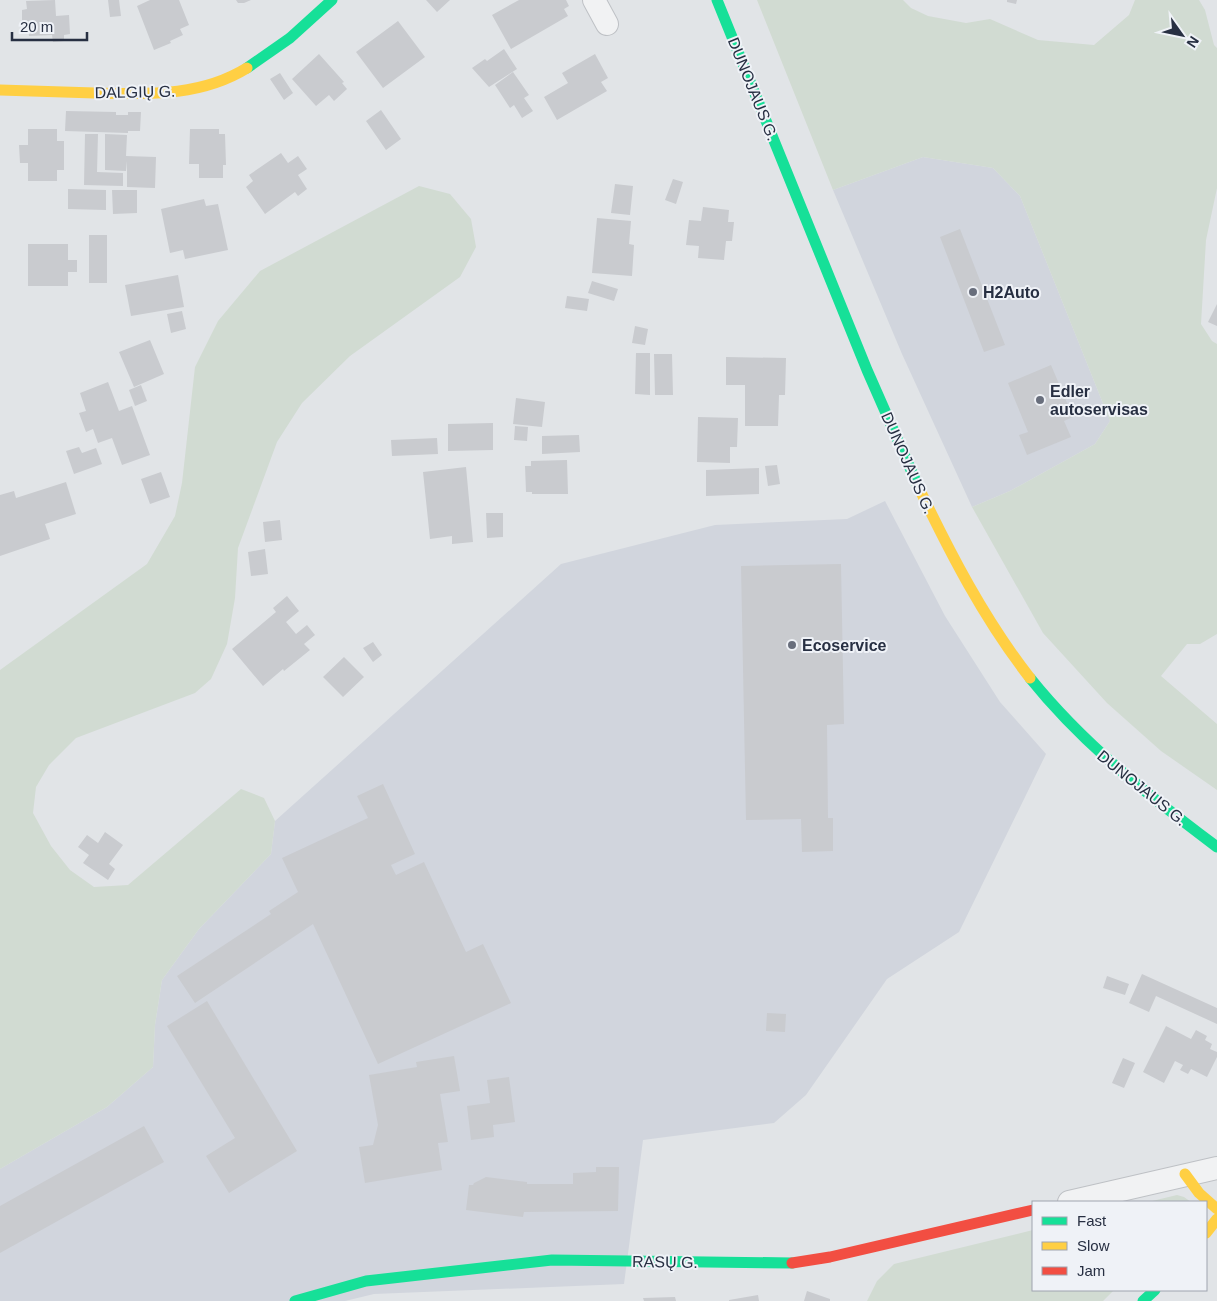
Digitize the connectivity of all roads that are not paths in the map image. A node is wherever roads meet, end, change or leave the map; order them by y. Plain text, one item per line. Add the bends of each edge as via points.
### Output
1 (332, 0) edge
2 (594, 0) edge
3 (718, 0) edge
4 (607, 24) dead end
5 (0, 90) edge
6 (1217, 847) edge
7 (1217, 1168) edge
8 (1186, 1174) junction
9 (1073, 1201) edge
10 (1217, 1209) edge
11 (1032, 1210) edge
12 (1217, 1220) edge
13 (1207, 1232) edge
14 (1154, 1291) edge
15 (295, 1301) edge
16 (1144, 1301) edge

1 - 5 street, DALGIŲ G. via 296,33 245,69 208,86 146,94
2 - 4 street
3 - 6 street, DUNOJAUS G. via 889,424 934,520 976,598 1008,650 1040,692 1094,750
7 - 8 street
8 - 9 street
8 - 10 street via 1199,1193
11 - 15 street, RASŲ G. via 794,1263 552,1260 366,1281
12 - 13 street
14 - 16 street

